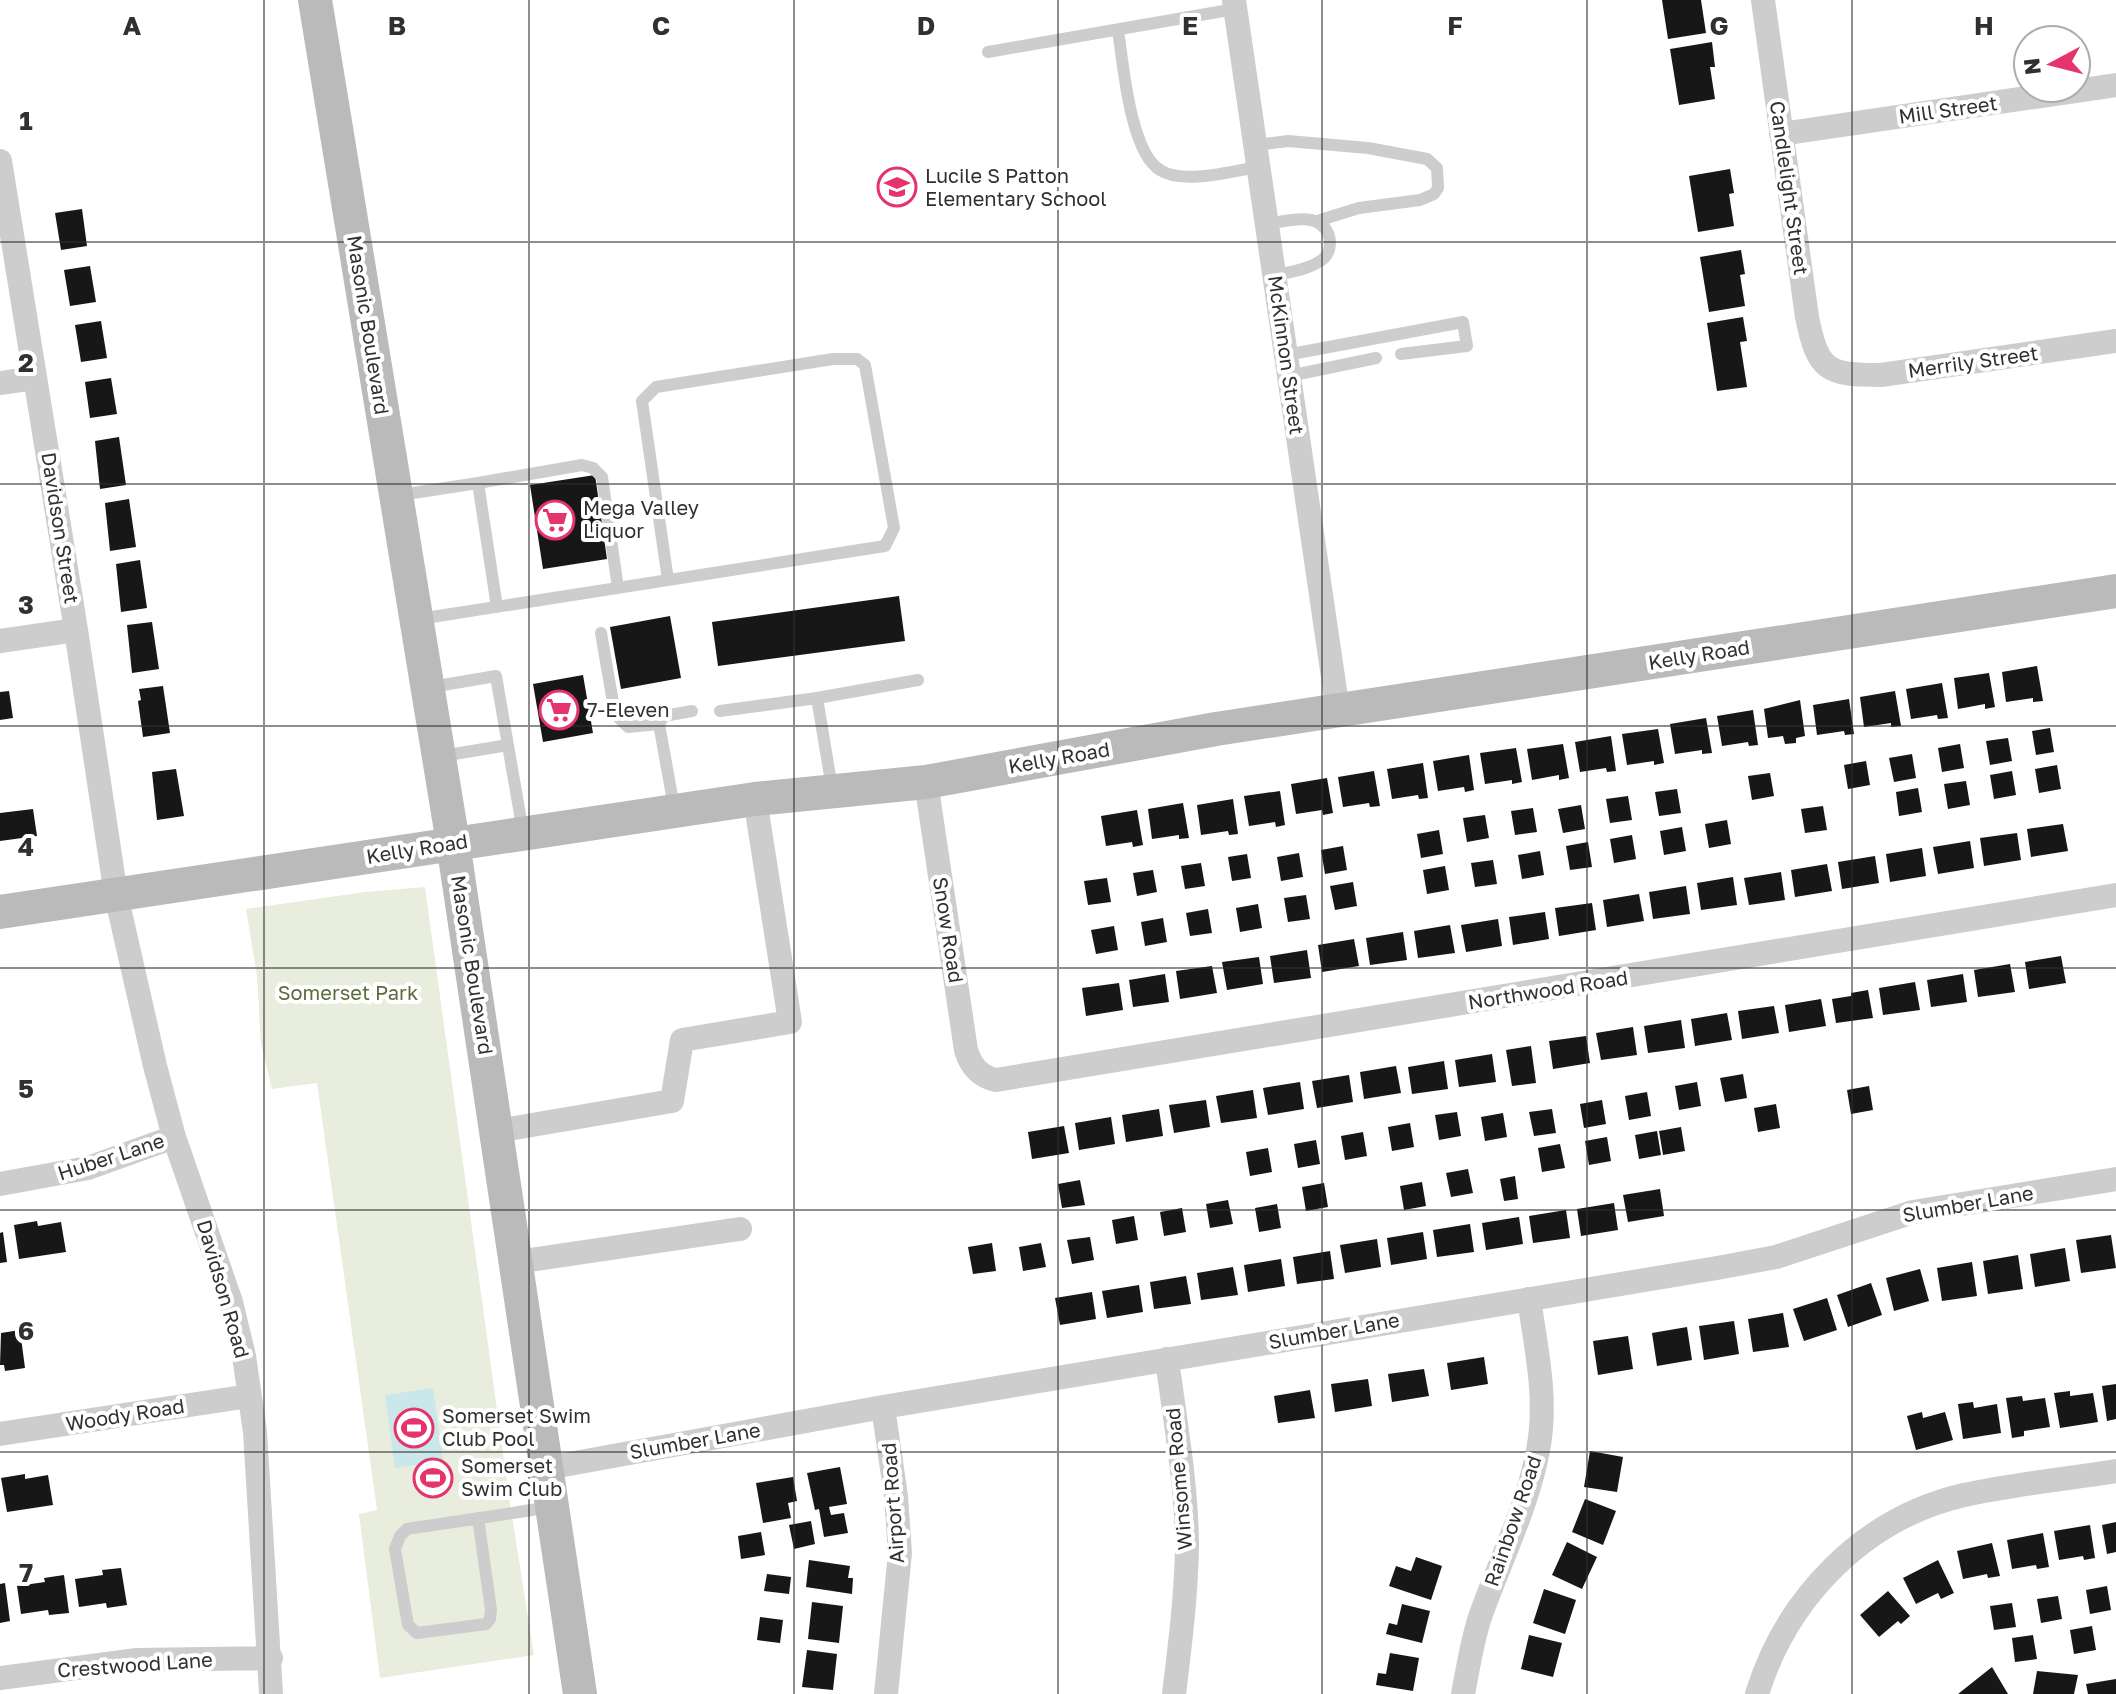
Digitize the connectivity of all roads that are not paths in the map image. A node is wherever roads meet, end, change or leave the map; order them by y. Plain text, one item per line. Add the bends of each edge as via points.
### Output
1 (315, 0) edge
2 (1763, 0) edge
3 (1235, 4) edge
4 (1118, 30) junction
5 (988, 52) dead end
6 (2116, 85) edge
7 (1781, 134) junction
8 (1257, 156) junction
9 (0, 161) edge
10 (1317, 221) junction
11 (1267, 224) junction
12 (1274, 276) junction
13 (2116, 341) edge
14 (1401, 354) dead end
15 (1376, 358) dead end
16 (1287, 365) junction
17 (1830, 370) joint
18 (35, 378) junction
19 (0, 383) edge
20 (478, 483) junction
21 (396, 496) junction
22 (668, 580) junction
23 (618, 588) junction
24 (2116, 591) edge
25 (497, 607) junction
26 (416, 620) junction
27 (76, 630) junction
28 (601, 633) dead end
29 (0, 641) edge
30 (918, 680) dead end
31 (427, 688) junction
32 (817, 698) junction
33 (692, 711) dead end
34 (720, 711) dead end
35 (1338, 711) junction
36 (659, 724) junction
37 (508, 745) junction
38 (439, 757) junction
39 (926, 782) junction
40 (833, 791) junction
41 (755, 799) junction
42 (675, 811) junction
43 (523, 832) junction
44 (453, 843) junction
45 (116, 895) junction
46 (2116, 895) edge
47 (0, 912) edge
48 (980, 1074) joint
49 (497, 1131) junction
50 (174, 1137) junction
51 (2116, 1179) edge
52 (0, 1184) edge
53 (740, 1229) dead end
54 (516, 1262) junction
55 (1529, 1299) junction
56 (1167, 1359) junction
57 (249, 1396) junction
58 (883, 1407) junction
59 (0, 1434) edge
60 (2116, 1471) edge
61 (542, 1489) junction
62 (478, 1518) junction
63 (271, 1658) junction
64 (0, 1678) edge
65 (271, 1694) edge
66 (580, 1694) edge
67 (886, 1694) edge
68 (1174, 1694) edge
69 (1463, 1694) edge
70 (1757, 1694) edge

1 - 21 street, Masonic Boulevard
2 - 7 street, Candlelight Street
3 - 4 lane
3 - 8 street, McKinnon Street
4 - 5 lane
4 - 8 lane via 1137,136 1160,170 1203,176
6 - 7 street, Mill Street
7 - 17 street, Candlelight Street via 1811,338
8 - 10 lane via 1288,141 1368,148 1427,159 1437,168 1434,194
8 - 11 street, McKinnon Street
9 - 18 street, Davidson Street
10 - 11 lane
10 - 12 lane via 1331,244 1325,258
11 - 12 street, McKinnon Street
12 - 16 street, McKinnon Street
13 - 17 street, Merrily Street via 1913,371 1851,375
14 - 16 lane via 1467,346 1463,322
15 - 16 lane
16 - 35 street, McKinnon Street
18 - 19 street
18 - 27 street, Davidson Street
20 - 21 lane
20 - 23 lane via 582,465 593,468 602,477
20 - 25 lane
21 - 26 street, Masonic Boulevard
22 - 22 lane via 885,546 894,528 865,365 857,359 833,359 656,387 642,401
22 - 23 lane
23 - 25 lane
24 - 35 street, Kelly Road
25 - 26 lane
26 - 31 street, Masonic Boulevard
27 - 29 street
27 - 45 street, Davidson Street
28 - 36 lane via 615,714 628,727
30 - 32 lane
31 - 37 lane via 496,676
31 - 38 street, Masonic Boulevard
32 - 34 lane
32 - 40 lane
33 - 36 lane via 664,716
35 - 39 street, Kelly Road
36 - 42 lane
37 - 38 lane
37 - 43 lane
38 - 44 street, Masonic Boulevard
39 - 40 street, Kelly Road
39 - 48 street, Snow Road via 966,1050
40 - 41 street, Kelly Road
41 - 42 street, Kelly Road
41 - 49 street via 790,1022 682,1040 672,1101
42 - 43 street, Kelly Road
43 - 44 street, Kelly Road
44 - 45 street, Kelly Road
44 - 49 street, Masonic Boulevard
45 - 47 street, Kelly Road
45 - 50 street, Davidson Road
46 - 48 street, Northwood Road via 1007,1080
49 - 54 street, Masonic Boulevard
50 - 52 street, Huber Lane via 88,1168
50 - 57 street, Davidson Road via 231,1302
51 - 55 street, Slumber Lane via 1913,1212 1776,1257
53 - 54 street
54 - 61 street, Masonic Boulevard
55 - 56 street, Slumber Lane
55 - 69 street, Rainbow Road via 1541,1380 1539,1448 1478,1621
56 - 58 street, Slumber Lane
56 - 68 street, Winsome Road via 1187,1546
57 - 59 street, Woody Road
57 - 63 street, Davidson Road
58 - 61 street, Slumber Lane
58 - 67 street, Airport Road via 900,1553
60 - 70 street via 1964,1495 1927,1507 1857,1546 1799,1605
61 - 62 lane
61 - 66 street, Masonic Boulevard
62 - 62 lane via 407,1529 400,1536 395,1549 408,1625 417,1633 486,1624 490,1619
63 - 64 street, Crestwood Lane via 137,1660
63 - 65 street, Davidson Road

